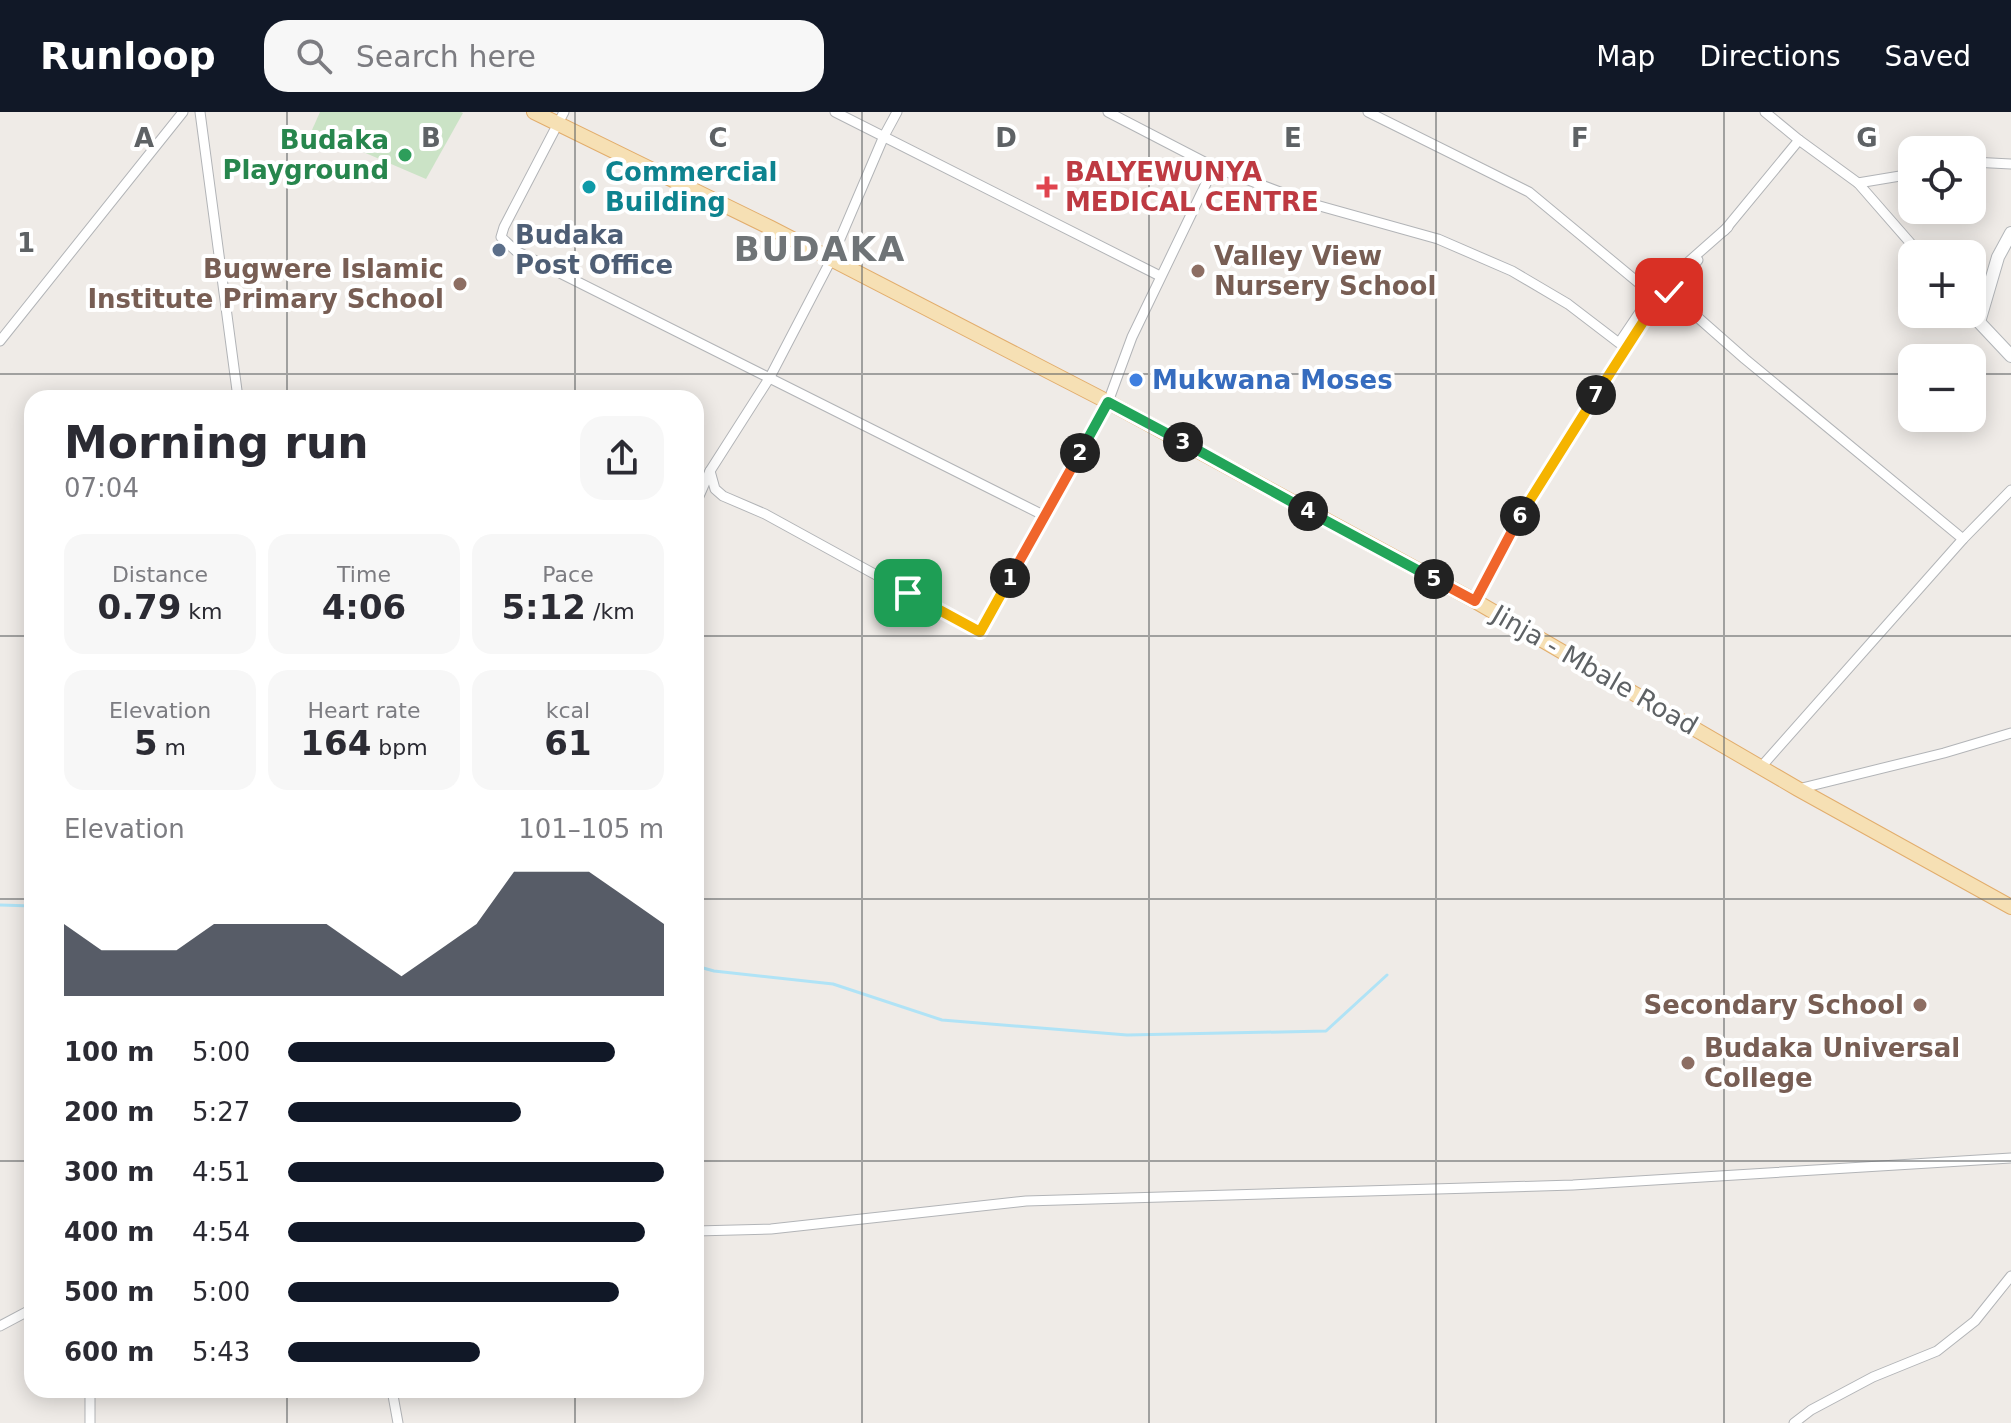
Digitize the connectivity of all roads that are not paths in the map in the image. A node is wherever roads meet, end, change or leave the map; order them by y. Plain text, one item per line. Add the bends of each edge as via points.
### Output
1 (183, 112) edge
2 (200, 112) edge
3 (534, 112) edge
4 (835, 112) edge
5 (897, 112) edge
6 (1108, 112) edge
7 (1368, 112) edge
8 (1765, 112) edge
9 (561, 119) edge
10 (884, 136) junction
11 (1799, 140) junction
12 (1986, 163) edge
13 (2011, 164) edge
14 (1214, 167) junction
15 (1898, 176) edge
16 (1858, 183) junction
17 (1728, 227) junction
18 (2011, 233) edge
19 (1908, 240) edge
20 (831, 260) junction
21 (1160, 276) junction
22 (1986, 289) edge
23 (1669, 292) junction
24 (1652, 294) junction
25 (1984, 328) edge
26 (0, 341) edge
27 (2011, 356) edge
28 (770, 377) junction
29 (237, 390) edge
30 (1108, 402) junction
31 (710, 471) junction
32 (704, 485) edge
33 (2011, 490) edge
34 (1045, 516) junction
35 (1963, 539) junction
36 (1475, 601) junction
37 (2011, 733) edge
38 (1761, 767) junction
39 (1798, 789) junction
40 (2011, 907) edge
41 (2011, 1158) edge
42 (704, 1231) edge
43 (2011, 1276) edge
44 (24, 1313) edge
45 (0, 1326) edge
46 (90, 1398) edge
47 (393, 1398) edge
48 (90, 1423) edge
49 (398, 1423) edge
50 (1794, 1423) edge

1 - 26 street
2 - 29 street
3 - 9 main road, Jinja - Mbale Road
4 - 10 street
5 - 10 street
6 - 14 street
7 - 24 street via 1529,192
8 - 11 street
9 - 20 main road, Jinja - Mbale Road
9 - 28 street via 501,237 568,279
10 - 20 street
10 - 21 street
11 - 16 street
11 - 17 street
12 - 13 street
14 - 21 street
14 - 24 street via 1309,203 1438,239 1512,271 1619,343
15 - 16 street
16 - 19 street
17 - 23 street
17 - 24 street
18 - 22 street
20 - 28 street
20 - 30 main road, Jinja - Mbale Road
21 - 30 street
23 - 24 street
23 - 35 street
23 - 36 street via 1643,322 1531,494
25 - 27 street
28 - 31 street
28 - 34 street
30 - 34 street
30 - 36 main road, Jinja - Mbale Road
31 - 32 street
31 - 34 street via 723,496 980,632
33 - 35 street
35 - 38 street
36 - 38 main road, Jinja - Mbale Road
37 - 39 street
38 - 39 main road, Jinja - Mbale Road
39 - 40 main road, Jinja - Mbale Road
41 - 42 street via 1573,1185 1026,1201 771,1229
43 - 50 street via 1975,1321 1937,1351 1873,1377
44 - 45 street
46 - 48 street
47 - 49 street

